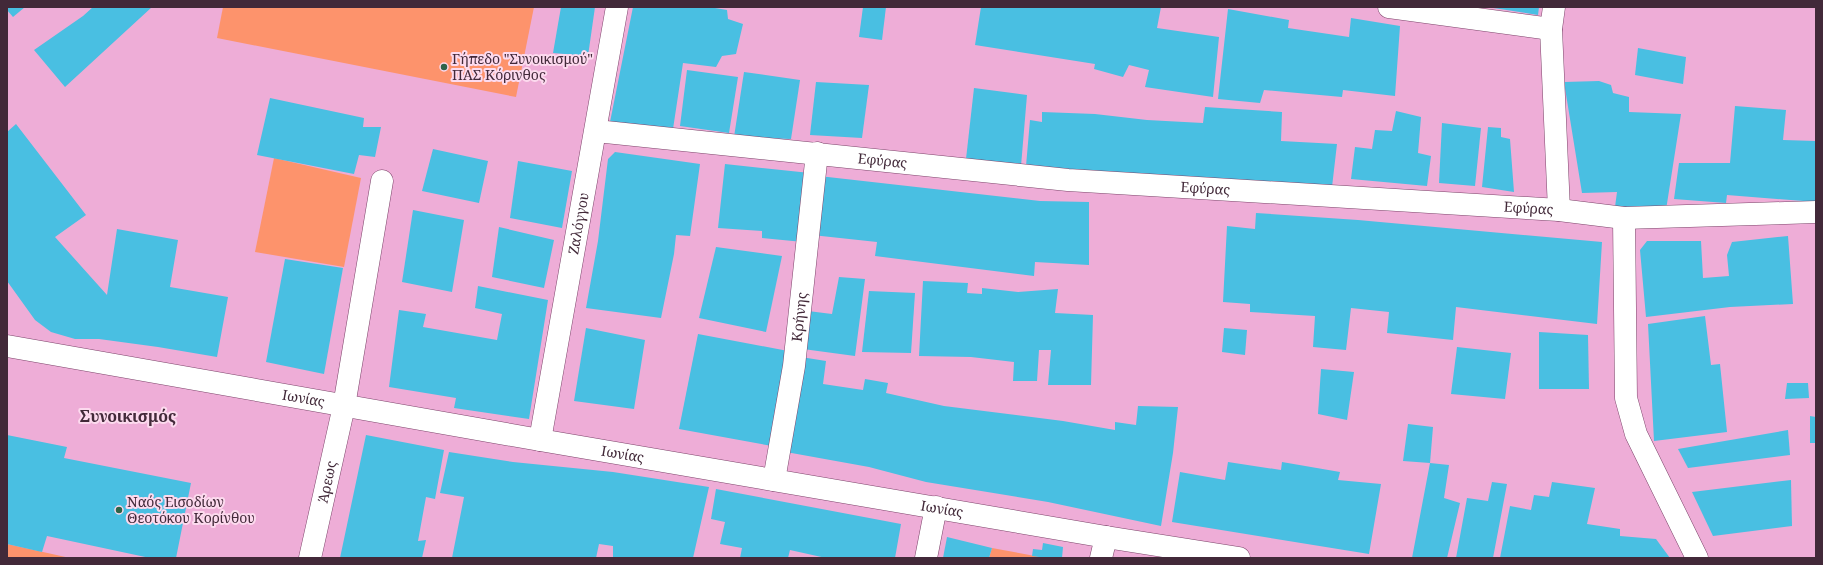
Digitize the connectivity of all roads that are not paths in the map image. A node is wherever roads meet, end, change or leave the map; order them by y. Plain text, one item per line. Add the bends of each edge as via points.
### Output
1 (617, 7) edge
2 (1389, 7) edge
3 (1554, 7) edge
4 (1551, 29) junction
5 (596, 131) junction
6 (817, 153) junction
7 (382, 181) dead end
8 (1559, 210) junction
9 (1816, 212) edge
10 (1624, 218) junction
11 (7, 346) edge
12 (344, 406) junction
13 (540, 440) junction
14 (774, 480) junction
15 (936, 507) junction
16 (1103, 548) edge
17 (310, 558) edge
18 (926, 558) edge
19 (1239, 558) edge
20 (1697, 558) edge

1 - 5 street, Ζαλόγγου
2 - 4 street
3 - 4 street
4 - 8 street
5 - 6 street, Εφύρας
5 - 13 street, Ζαλόγγου
6 - 8 street, Εφύρας via 1068,180
6 - 14 street, Κρήνης via 794,366
7 - 12 street, Άρεως
8 - 10 street, Εφύρας
9 - 10 street, Εφύρας
10 - 20 street via 1626,398 1636,434
11 - 12 street, Ιωνίας
12 - 13 street, Ιωνίας
12 - 17 street, Άρεως
13 - 14 street, Ιωνίας
14 - 15 street, Ιωνίας
15 - 16 street, Ιωνίας
15 - 18 street
16 - 19 street, Ιωνίας

